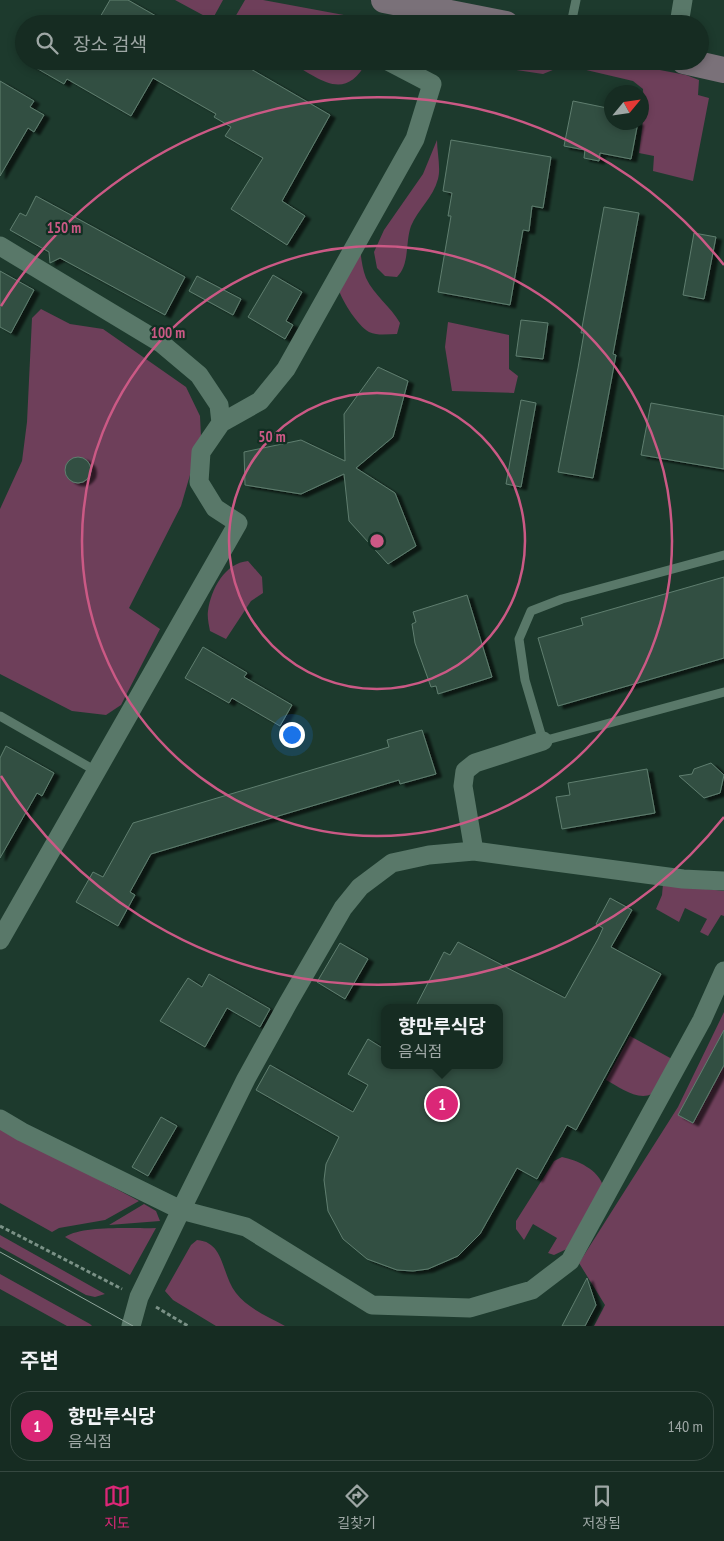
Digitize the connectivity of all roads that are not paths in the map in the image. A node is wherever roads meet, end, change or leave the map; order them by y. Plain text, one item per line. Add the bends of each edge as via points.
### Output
1 (384, 0) edge
2 (576, 0) edge
3 (683, 0) edge
4 (408, 14) edge
5 (573, 15) edge
6 (680, 15) edge
7 (709, 67) edge
8 (405, 70) edge
9 (724, 70) edge
10 (0, 246) edge
11 (221, 423) junction
12 (724, 555) edge
13 (724, 692) edge
14 (0, 716) edge
15 (543, 741) junction
16 (96, 771) junction
17 (474, 851) junction
18 (724, 881) edge
19 (0, 940) edge
20 (724, 970) edge
21 (0, 1119) edge
22 (181, 1210) junction
23 (131, 1326) edge

1 - 4 street
2 - 5 lane
3 - 6 street
7 - 9 street
8 - 11 street via 432,84 415,139 286,369 260,401
10 - 11 street via 161,343 199,375 218,405
11 - 16 street via 201,452 199,482 216,508 238,523
12 - 15 lane via 531,610 519,639 525,680
13 - 15 lane
14 - 16 lane
15 - 17 street via 476,763 465,771 463,786
16 - 19 street
17 - 18 street via 683,879
17 - 22 street via 428,855 392,863 354,894 246,1079
20 - 22 street via 702,1020 570,1261 532,1290 470,1308 372,1305 246,1227
21 - 22 street
22 - 23 street via 139,1297

